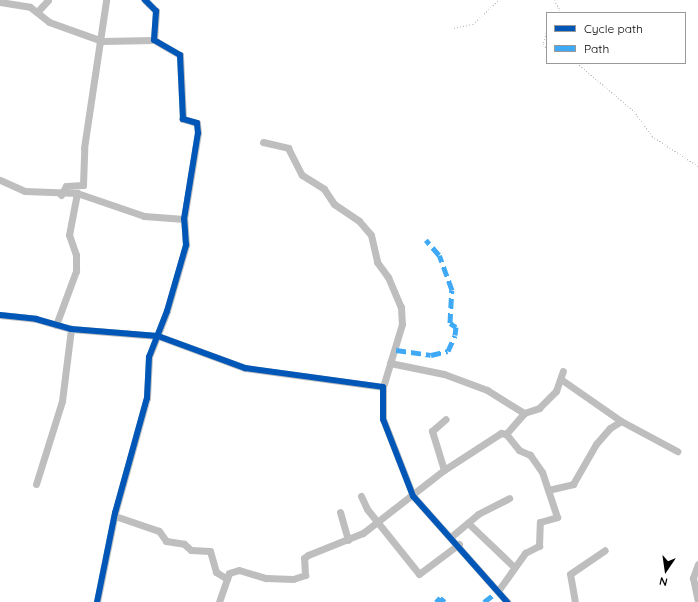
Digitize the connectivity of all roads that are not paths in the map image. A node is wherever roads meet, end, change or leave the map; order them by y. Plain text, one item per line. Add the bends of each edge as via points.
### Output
1 (48, 0) edge
2 (106, 0) edge
3 (145, 0) edge
4 (0, 2) edge
5 (37, 12) junction
6 (154, 40) junction
7 (102, 41) junction
8 (263, 142) dead end
9 (0, 180) edge
10 (77, 193) junction
11 (61, 195) junction
12 (184, 219) junction
13 (0, 316) edge
14 (56, 325) junction
15 (71, 329) junction
16 (158, 336) junction
17 (390, 363) junction
18 (563, 371) dead end
19 (562, 380) junction
20 (383, 388) junction
21 (524, 413) junction
22 (446, 419) dead end
23 (621, 421) junction
24 (506, 434) junction
25 (677, 452) dead end
26 (444, 470) junction
27 (36, 484) dead end
28 (548, 490) junction
29 (361, 496) dead end
30 (413, 496) junction
31 (509, 498) dead end
32 (340, 512) dead end
33 (115, 516) junction
34 (377, 523) junction
35 (468, 523) junction
36 (452, 536) junction
37 (348, 540) junction
38 (459, 544) junction
39 (606, 550) dead end
40 (698, 564) edge
41 (514, 567) junction
42 (227, 579) junction
43 (498, 591) junction
44 (698, 601) edge
45 (96, 602) edge
46 (219, 602) edge
47 (507, 602) edge
48 (575, 602) edge

1 - 5 street
2 - 7 street
3 - 6 street via 156,11
4 - 5 street via 30,7
5 - 7 street via 49,22
6 - 7 street
6 - 12 street via 180,55 183,118 197,123
7 - 11 street via 84,148 83,185 66,186
8 - 17 street via 288,148 302,175 324,189 334,204 359,221 371,235 376,262 388,277 401,307 402,324
9 - 11 street via 26,191
10 - 11 street
10 - 12 street via 144,216
10 - 14 street via 69,235 76,255 76,271
12 - 16 street via 186,245
13 - 14 street
14 - 15 street
15 - 16 street
15 - 27 street via 62,401
16 - 20 street via 245,368
16 - 33 street via 149,357 147,398
17 - 20 street
17 - 21 street via 444,374 487,390
18 - 19 street
19 - 21 street via 539,408
19 - 23 street
20 - 30 street via 383,419
21 - 24 street
22 - 26 street via 432,431
23 - 25 street
23 - 28 street via 610,428 593,449 573,484
24 - 26 street via 501,433
24 - 28 street via 519,450 530,455
26 - 30 street
28 - 41 street via 557,517 540,522 539,546 525,553
29 - 34 street
30 - 34 street
30 - 36 street
31 - 35 street via 478,514
32 - 37 street
33 - 42 street via 159,530 166,541 184,544 191,550 210,551 216,572
33 - 45 street
34 - 37 street
34 - 38 street via 419,574
35 - 36 street
35 - 41 street
36 - 38 street
37 - 42 street via 304,558 305,575 283,580 239,570 229,573
38 - 43 street
39 - 48 street via 570,574
40 - 44 street via 693,578
41 - 43 street
42 - 46 street
43 - 47 street

